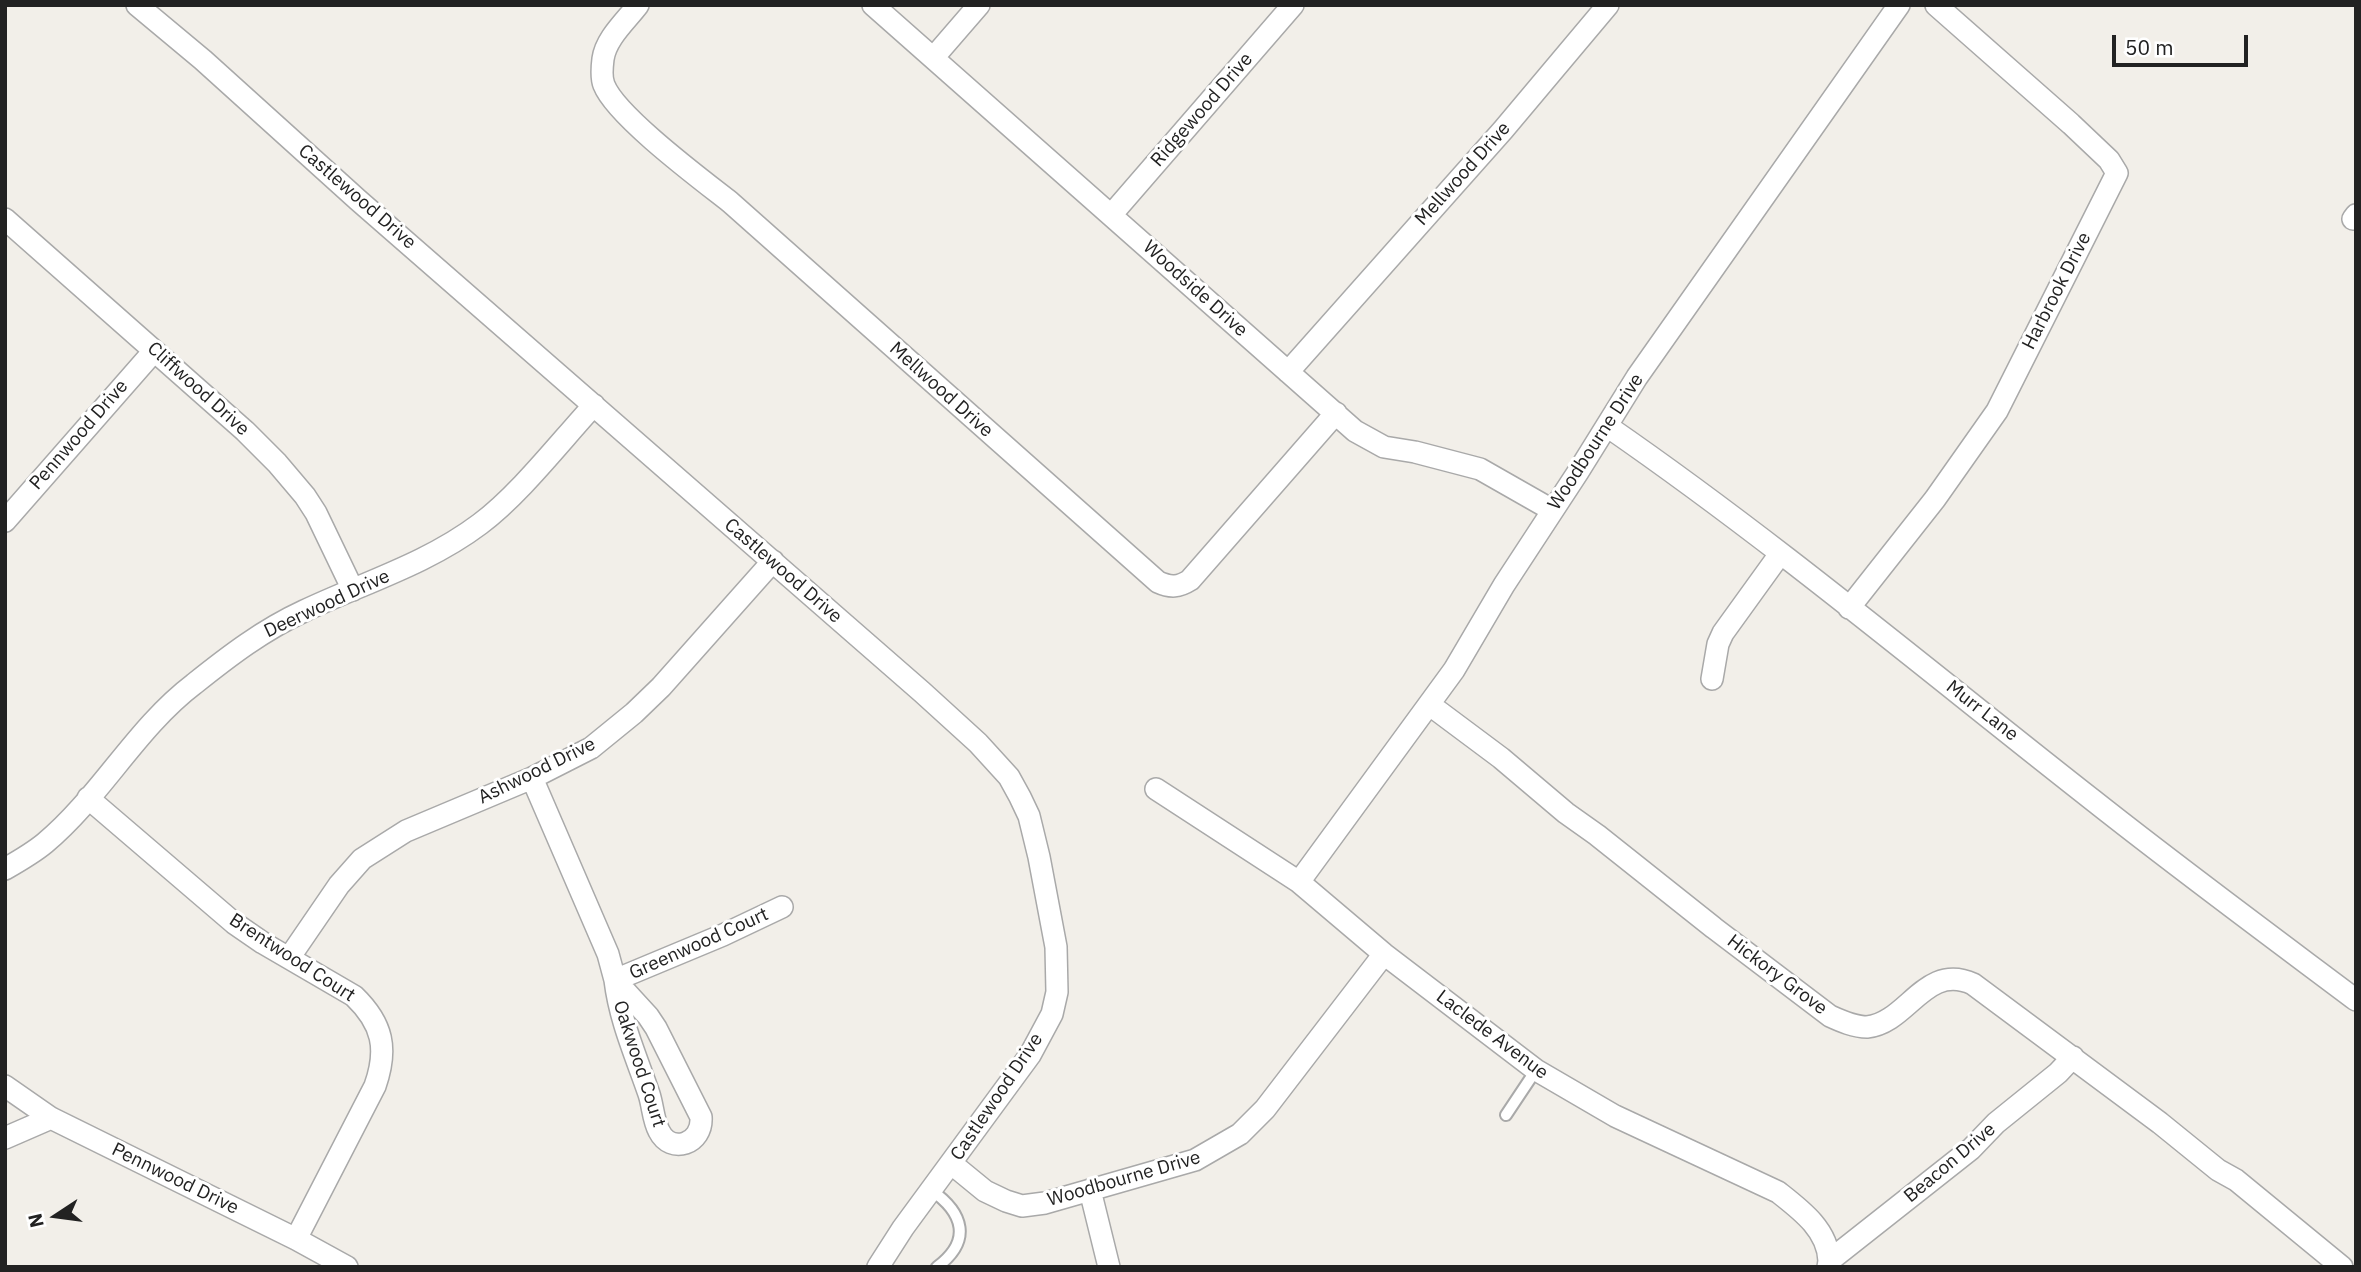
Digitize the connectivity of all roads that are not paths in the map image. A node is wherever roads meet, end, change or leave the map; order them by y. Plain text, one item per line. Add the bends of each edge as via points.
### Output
1 (137, 5) edge
2 (638, 5) edge
3 (873, 5) edge
4 (979, 5) edge
5 (1293, 5) edge
6 (1608, 5) edge
7 (1899, 5) edge
8 (1936, 5) edge
9 (934, 57) junction
10 (1112, 214) junction
11 (5, 219) edge
12 (155, 351) junction
13 (1288, 372) junction
14 (593, 405) junction
15 (1336, 413) junction
16 (1606, 426) junction
17 (1552, 510) junction
18 (5, 521) edge
19 (1780, 554) junction
20 (773, 561) junction
21 (354, 590) junction
22 (1849, 608) junction
23 (1712, 679) dead end
24 (1430, 705) junction
25 (532, 778) junction
26 (1156, 789) dead end
27 (88, 798) junction
28 (5, 869) edge
29 (1300, 882) junction
30 (782, 907) dead end
31 (1384, 954) junction
32 (289, 958) junction
33 (615, 980) junction
34 (2356, 1000) edge
35 (2073, 1057) junction
36 (1536, 1070) junction
37 (5, 1086) edge
38 (1506, 1115) dead end
39 (51, 1118) junction
40 (5, 1125) edge
41 (5, 1138) edge
42 (952, 1164) junction
43 (931, 1190) junction
44 (1090, 1190) junction
45 (296, 1239) junction
46 (1828, 1264) edge
47 (347, 1267) edge
48 (878, 1267) edge
49 (937, 1267) edge
50 (1109, 1267) edge
51 (2342, 1267) edge

1 - 14 street, Castlewood Drive
2 - 15 street, Mellwood Drive via 603,56 604,84 610,96 684,167 751,220 1158,582 1172,587 1191,580
3 - 9 street, Woodside Drive
4 - 9 street
5 - 10 street, Ridgewood Drive
6 - 13 street, Mellwood Drive
7 - 16 street, Woodbourne Drive
8 - 22 street, Harbrook Drive via 2071,124 2118,173 1997,411
9 - 10 street, Woodside Drive
10 - 13 street, Woodside Drive
11 - 12 street, Cliffwood Drive
12 - 18 street, Pennwood Drive
12 - 21 street, Cliffwood Drive via 245,431 305,496
13 - 15 street, Woodside Drive
14 - 20 street, Castlewood Drive
14 - 21 street, Deerwood Drive via 481,524 426,558
15 - 17 street, Woodside Drive via 1373,442 1480,469
16 - 17 street, Woodbourne Drive
16 - 19 street, Murr Lane
17 - 24 street, Woodbourne Drive
19 - 22 street, Murr Lane
19 - 23 street via 1723,633
20 - 25 street, Ashwood Drive via 634,713 591,748
20 - 42 street, Castlewood Drive via 978,743 1009,777 1029,816 1056,947 1057,992 1052,1014 1030,1055
21 - 27 street, Deerwood Drive via 262,633 190,687
22 - 34 street, Murr Lane
24 - 29 street, Woodbourne Drive
24 - 35 street, Hickory Grove via 1830,1016 1866,1027 1880,1023 1937,982 1962,979
25 - 32 street, Ashwood Drive via 406,831 362,859
25 - 33 street, Oakwood Court
26 - 29 street, Laclede Avenue
27 - 28 street, Deerwood Drive via 47,842
27 - 32 street, Brentwood Court via 234,923
29 - 31 street, Laclede Avenue
30 - 33 street, Greenwood Court
31 - 36 street, Laclede Avenue
31 - 44 street, Woodbourne Drive via 1265,1110 1240,1135 1195,1160
32 - 45 street, Brentwood Court via 354,996 366,1008 381,1037 383,1053 367,1103
33 - 33 street, Oakwood Court via 656,1028 701,1117 701,1128 688,1143 677,1144 659,1133 618,1009
35 - 46 street, Beacon Drive via 1971,1149
35 - 51 street, Hickory Grove
36 - 38 lane
36 - 46 street, Laclede Avenue via 1615,1116 1779,1192 1821,1233
37 - 39 street, Pennwood Drive
39 - 40 street
39 - 41 street
39 - 45 street, Pennwood Drive
42 - 43 street, Castlewood Drive
42 - 44 street, Woodbourne Drive via 985,1191 1022,1206
43 - 48 street, Castlewood Drive
43 - 49 lane via 948,1201 959,1222 960,1238 951,1257
44 - 50 street
45 - 47 street, Pennwood Drive

